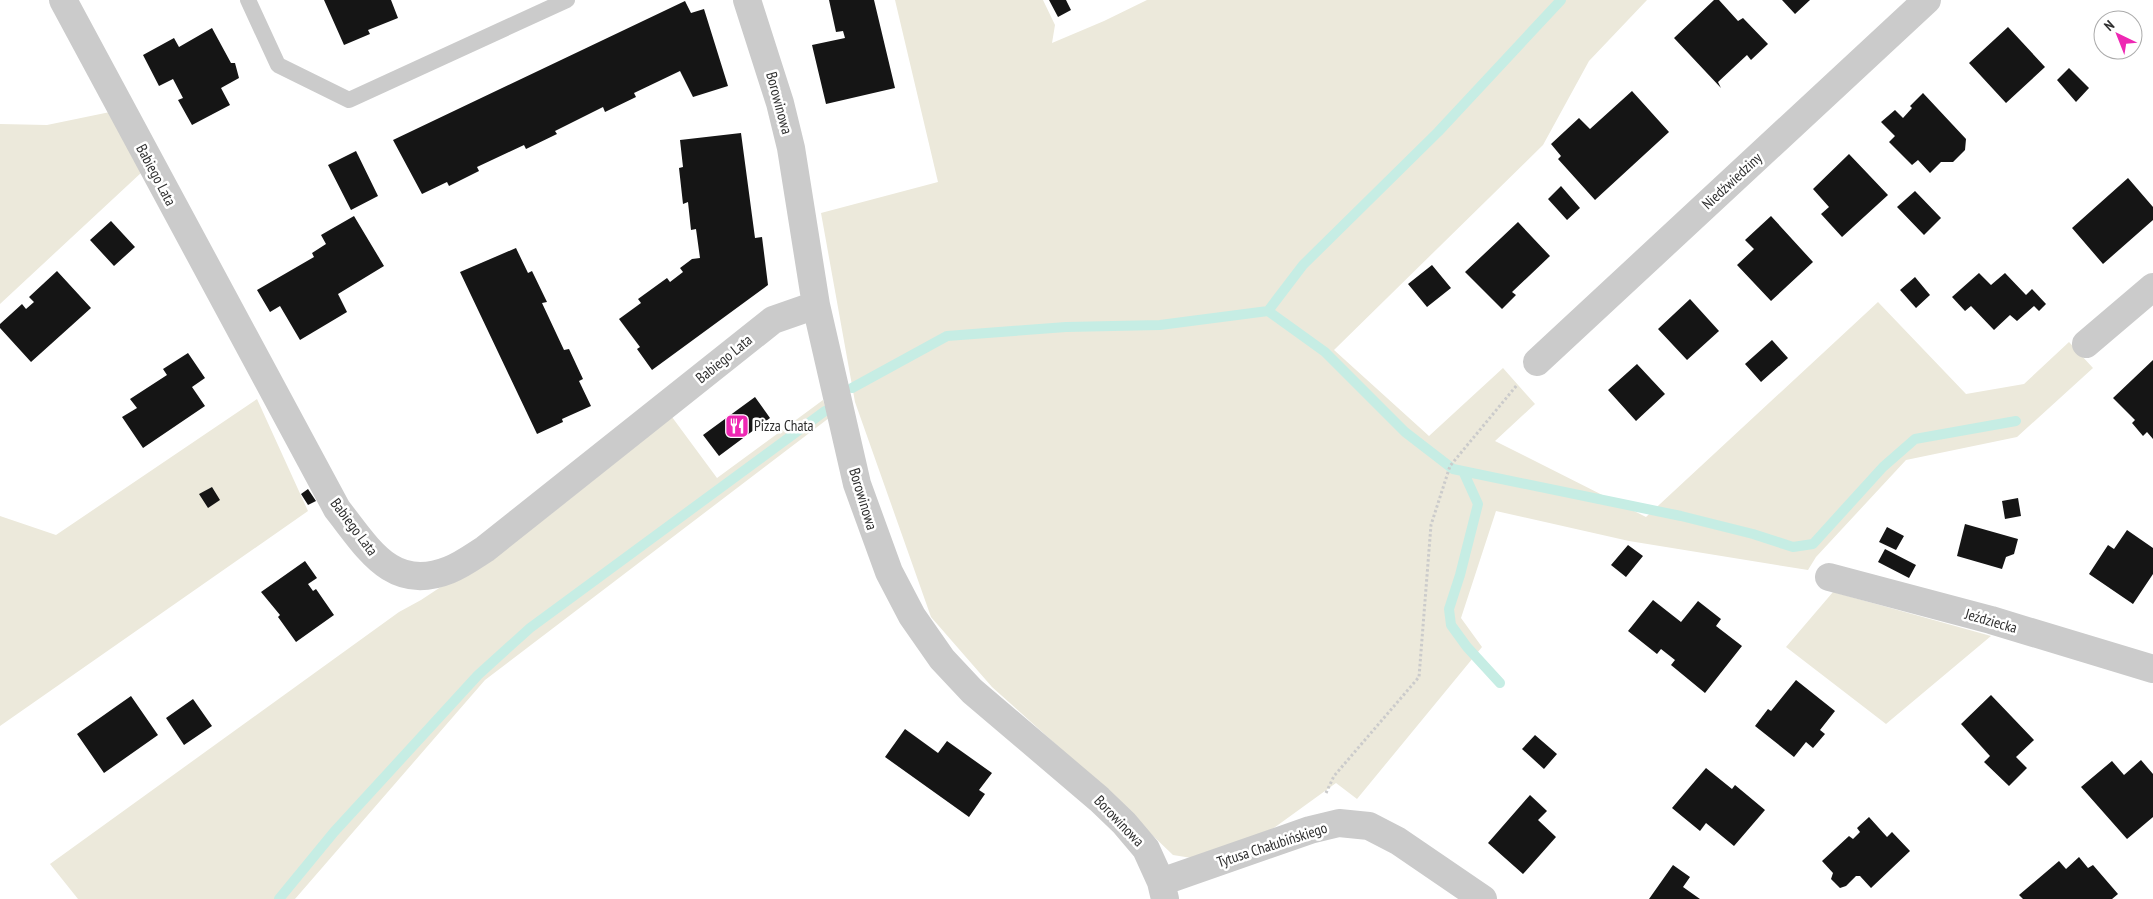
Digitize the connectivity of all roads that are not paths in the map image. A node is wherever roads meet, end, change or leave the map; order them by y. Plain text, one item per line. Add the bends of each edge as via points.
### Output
1 (63, 0) edge
2 (248, 0) edge
3 (567, 0) edge
4 (748, 0) edge
5 (1927, 0) edge
6 (2153, 287) edge
7 (816, 305) junction
8 (2086, 344) dead end
9 (1537, 362) road end
10 (1829, 577) dead end
11 (2153, 669) edge
12 (1163, 891) edge
13 (1483, 899) edge

1 - 7 street, Babiego Lata via 337,509 379,561 398,574 423,577 450,570 485,549 773,320
2 - 3 lane via 278,65 349,100
4 - 7 street, Borowinowa via 791,148
5 - 9 street, Niedźwiedziny
6 - 8 street
7 - 12 street, Borowinowa via 857,484 889,572 912,616 942,659 972,691 1124,822 1146,849
10 - 11 street, Jeździecka via 1991,620
12 - 13 street, Tytusa Chałubińskiego via 1310,830 1339,823 1369,826 1398,841

